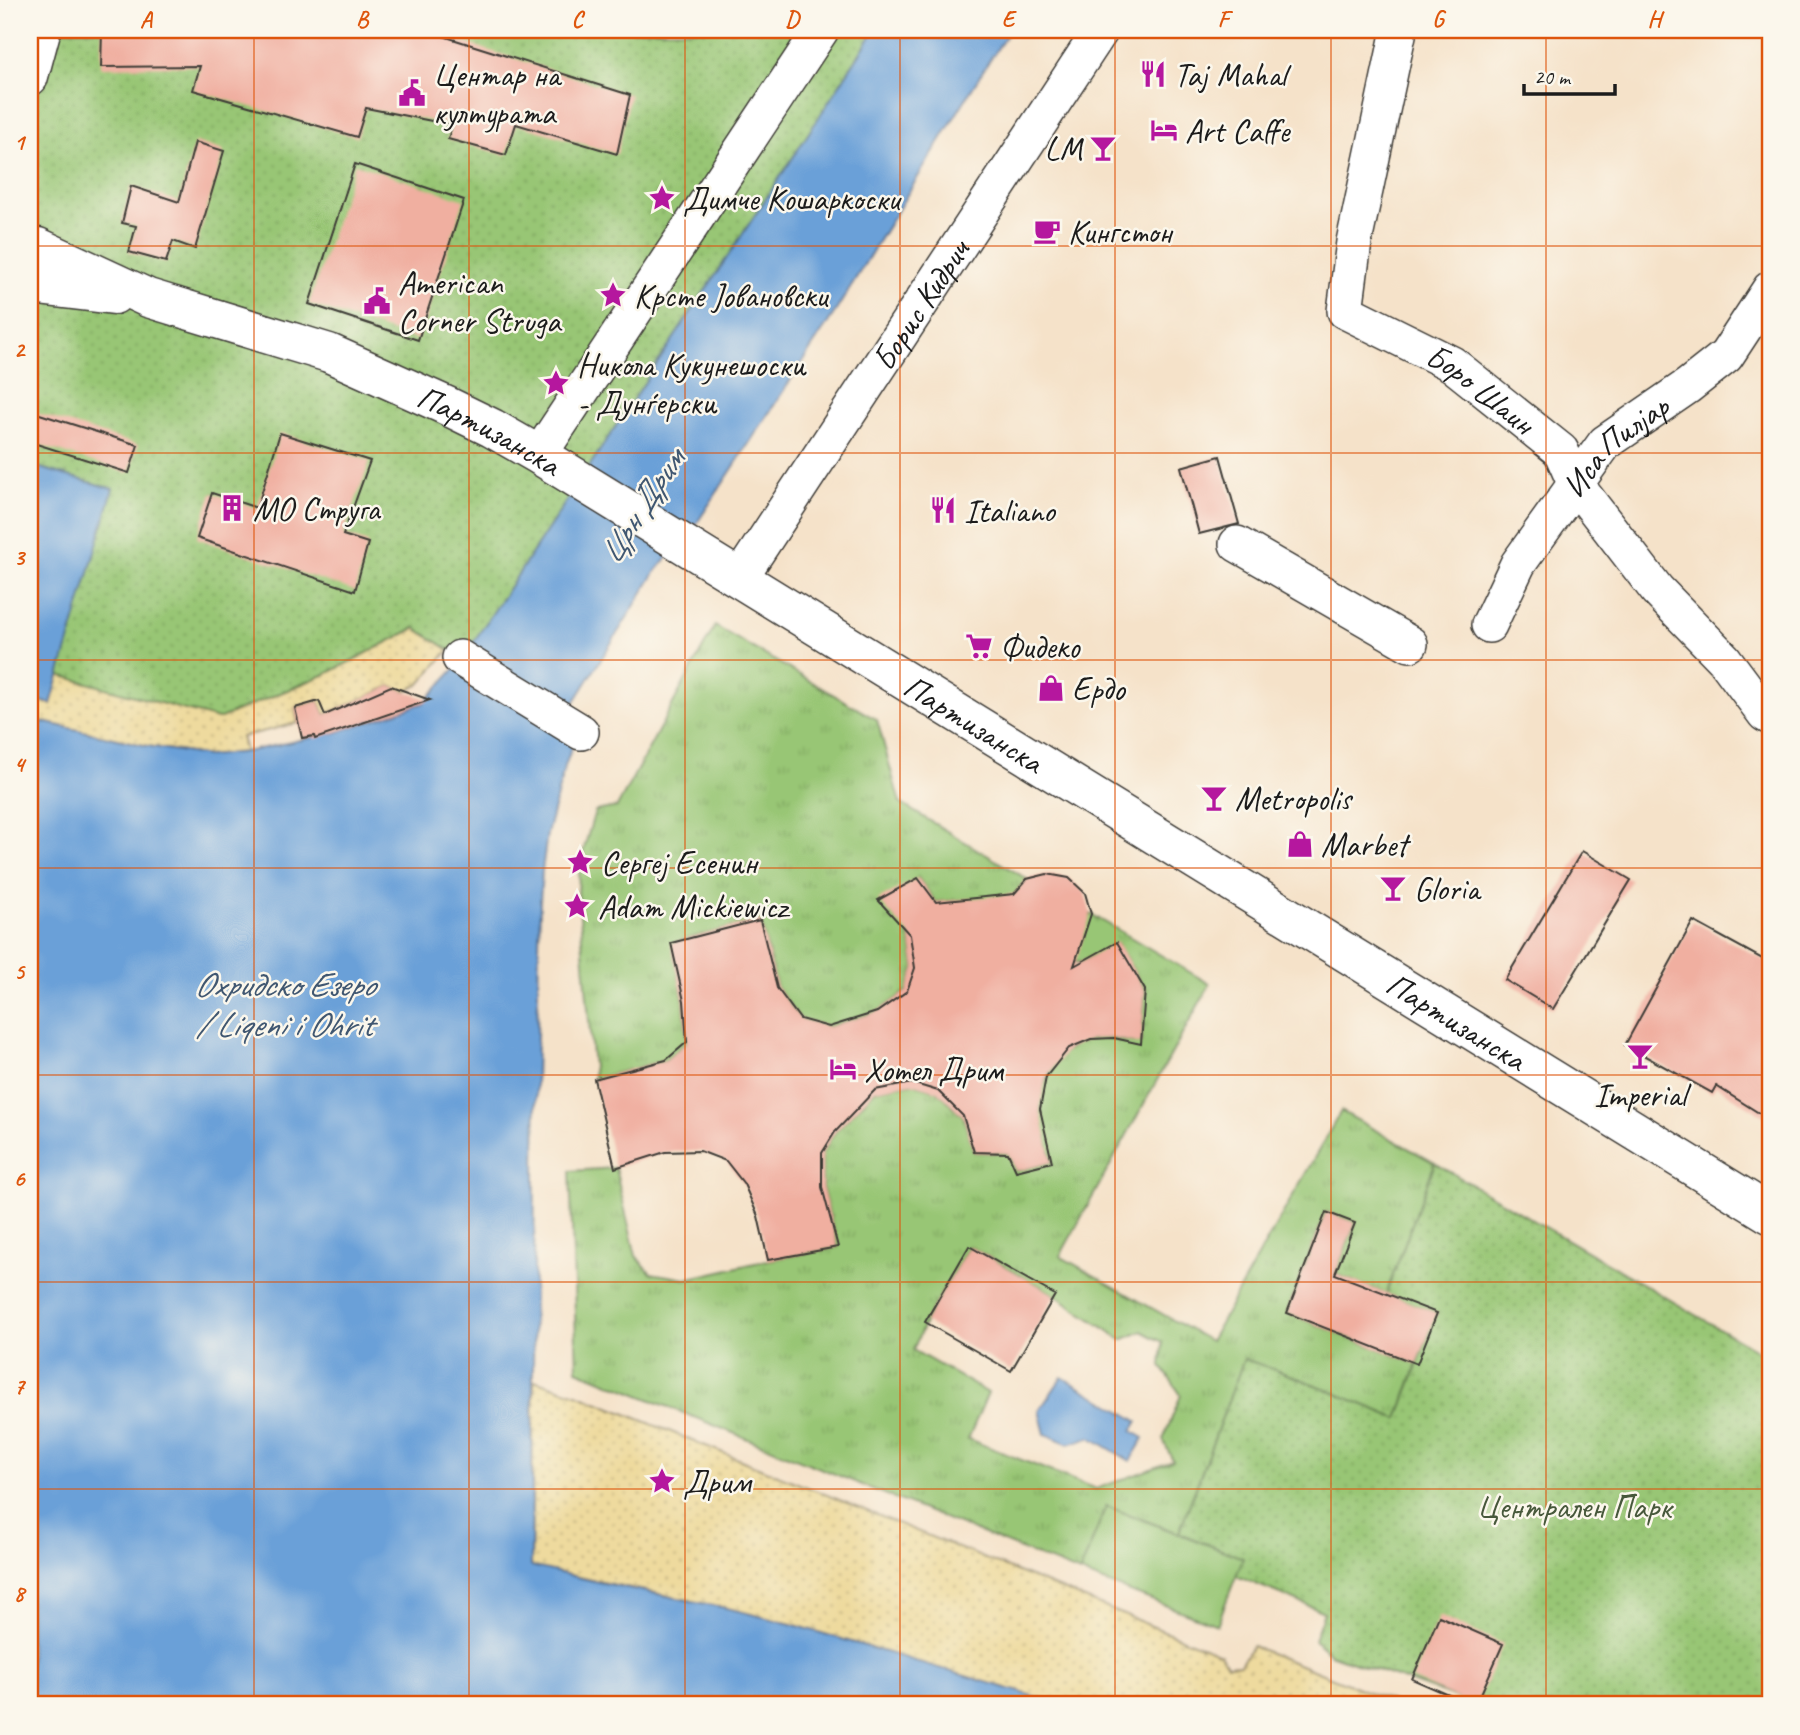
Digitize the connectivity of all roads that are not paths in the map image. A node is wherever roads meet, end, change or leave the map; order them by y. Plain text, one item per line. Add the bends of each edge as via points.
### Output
1 (43, 30) edge
2 (821, 30) edge
3 (1101, 30) edge
4 (1399, 30) edge
5 (30, 78) edge
6 (32, 248) edge
7 (30, 285) edge
8 (1770, 289) edge
9 (148, 298) junction
10 (539, 455) junction
11 (1576, 485) junction
12 (1237, 544) dead end
13 (729, 573) junction
14 (1489, 625) dead end
15 (1410, 645) dead end
16 (460, 659) dead end
17 (1770, 717) edge
18 (582, 732) dead end
19 (1770, 1214) edge

1 - 5 street
2 - 10 street
3 - 13 street, Борис Кидрич via 924,297
4 - 11 street, Боро Шаин via 1354,242 1345,311 1452,364 1561,451
6 - 9 main road, Партизанска
7 - 9 main road, Партизанска
8 - 11 street, Иса Пилјар via 1727,356 1605,443
9 - 10 main road, Партизанска via 329,353 445,405
10 - 13 main road, Партизанска
11 - 14 street, Иса Пилјар via 1518,564
11 - 17 street, Боро Шаин via 1657,590 1724,659
12 - 15 street
13 - 19 main road, Партизанска
16 - 18 street

